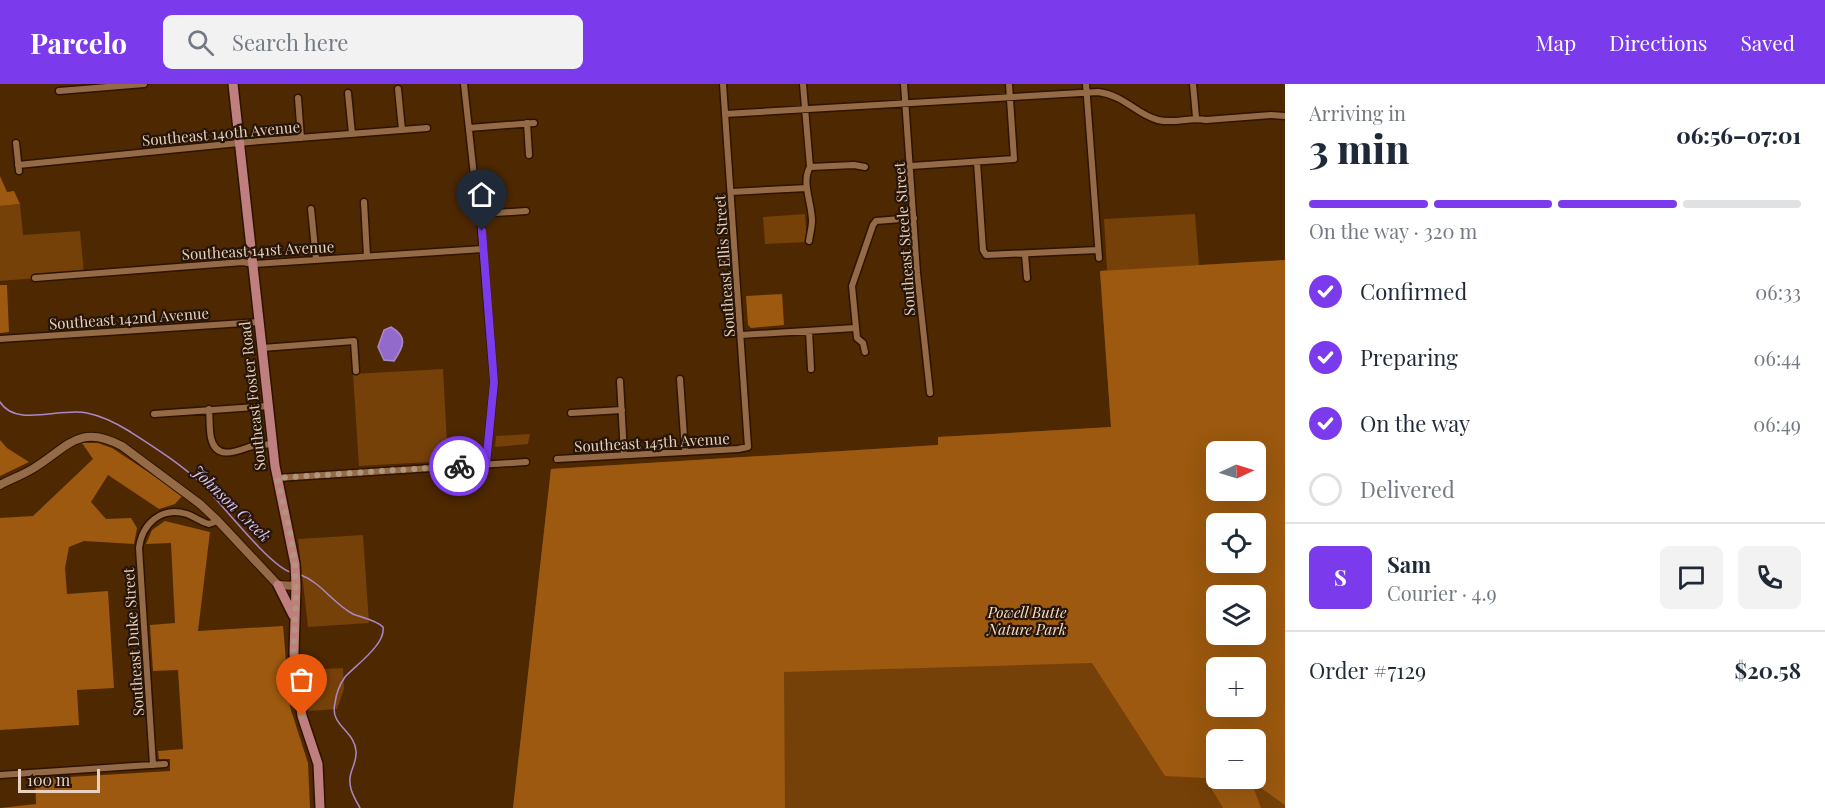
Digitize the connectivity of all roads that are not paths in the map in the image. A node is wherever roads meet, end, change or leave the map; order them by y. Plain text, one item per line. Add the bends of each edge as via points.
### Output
1 (144, 84) edge
2 (233, 84) edge
3 (464, 84) edge
4 (723, 84) edge
5 (803, 84) edge
6 (904, 84) edge
7 (1009, 84) edge
8 (1086, 84) edge
9 (1194, 84) edge
10 (126, 85) edge
11 (398, 89) dead end
12 (59, 91) dead end
13 (1087, 92) junction
14 (348, 93) dead end
15 (1010, 97) junction
16 (298, 98) dead end
17 (906, 102) junction
18 (805, 109) junction
19 (725, 114) junction
20 (1285, 116) edge
21 (1196, 117) junction
22 (427, 128) dead end
23 (469, 128) junction
24 (402, 130) junction
25 (352, 134) junction
26 (301, 138) junction
27 (16, 143) dead end
28 (240, 143) junction
29 (529, 154) dead end
30 (977, 162) junction
31 (911, 166) junction
32 (810, 167) junction
33 (865, 167) dead end
34 (807, 188) junction
35 (731, 192) junction
36 (364, 202) dead end
37 (310, 209) dead end
38 (526, 211) dead end
39 (480, 214) junction
40 (914, 218) junction
41 (809, 241) dead end
42 (483, 249) junction
43 (1098, 249) junction
44 (1025, 254) junction
45 (367, 256) junction
46 (1099, 258) dead end
47 (316, 259) junction
48 (253, 264) junction
49 (35, 278) dead end
50 (1027, 278) dead end
51 (259, 322) junction
52 (855, 328) junction
53 (809, 331) junction
54 (741, 335) junction
55 (3, 339) edge
56 (262, 348) junction
57 (866, 352) dead end
58 (811, 369) dead end
59 (356, 371) dead end
60 (680, 379) dead end
61 (620, 381) dead end
62 (930, 393) dead end
63 (268, 406) junction
64 (209, 409) junction
65 (622, 410) junction
66 (571, 413) dead end
67 (154, 414) dead end
68 (273, 444) junction
69 (748, 447) joint
70 (685, 452) junction
71 (624, 455) junction
72 (556, 459) dead end
73 (526, 462) dead end
74 (486, 464) junction
75 (277, 478) junction
76 (0, 485) edge
77 (218, 521) junction
78 (296, 584) junction
79 (278, 585) junction
80 (295, 620) junction
81 (165, 764) dead end
82 (153, 765) junction
83 (0, 775) edge
84 (320, 808) edge

1 - 10 street
2 - 28 main road, Southeast Foster Road
3 - 23 street
4 - 19 street, Southeast Ellis Street
5 - 18 street
6 - 17 street, Southeast Steele Street
7 - 15 street
8 - 13 street
9 - 21 street
10 - 12 street
11 - 24 street
13 - 15 street
13 - 21 street via 1116,96 1158,120
13 - 43 street
14 - 25 street
15 - 17 street
15 - 30 street via 1014,159
16 - 26 street
17 - 18 street
17 - 31 street, Southeast Steele Street
18 - 19 street
18 - 32 street
19 - 35 street, Southeast Ellis Street
20 - 21 street via 1206,120
22 - 24 street, Southeast 140th Avenue
23 - 29 street via 530,123
23 - 39 street
24 - 25 street, Southeast 140th Avenue
25 - 26 street, Southeast 140th Avenue
26 - 28 street, Southeast 140th Avenue
27 - 28 street, Southeast 140th Avenue via 18,168
28 - 48 main road, Southeast Foster Road
30 - 31 street
30 - 44 street via 985,254
31 - 40 street, Southeast Steele Street
32 - 33 street
32 - 34 street
34 - 35 street
34 - 41 street via 812,220
35 - 54 street, Southeast Ellis Street
36 - 45 street
37 - 47 street
38 - 39 street
39 - 42 street
40 - 52 street via 876,221 853,281
40 - 62 street, Southeast Steele Street
42 - 45 street, Southeast 141st Avenue
42 - 74 street via 494,382
43 - 44 street
43 - 46 street
44 - 50 street
45 - 47 street, Southeast 141st Avenue
47 - 48 street, Southeast 141st Avenue
48 - 49 street, Southeast 141st Avenue
48 - 51 main road, Southeast Foster Road
51 - 55 street, Southeast 142nd Avenue
51 - 56 main road, Southeast Foster Road
52 - 53 street
52 - 57 street
53 - 54 street
53 - 58 street
54 - 69 street, Southeast Ellis Street
56 - 59 street via 354,341
56 - 63 main road, Southeast Foster Road
60 - 70 street
61 - 65 street
63 - 64 street
63 - 68 main road, Southeast Foster Road
64 - 67 street
64 - 68 street via 211,439 220,451 234,453
65 - 66 street
65 - 71 street
68 - 75 main road, Southeast Foster Road
69 - 70 street, Southeast 145th Avenue
70 - 71 street, Southeast 145th Avenue
71 - 72 street, Southeast 145th Avenue
73 - 74 street
74 - 75 street
75 - 78 main road, Southeast Foster Road via 294,555
76 - 77 street via 34,468 73,440 96,436 122,446
77 - 79 street
77 - 82 street, Southeast Duke Street via 205,524 177,512 164,514 143,530 139,548
78 - 79 street
78 - 80 main road, Southeast Foster Road
79 - 80 main road
80 - 84 main road, Southeast Foster Road via 298,688 302,716 318,764
81 - 82 street
82 - 83 street

